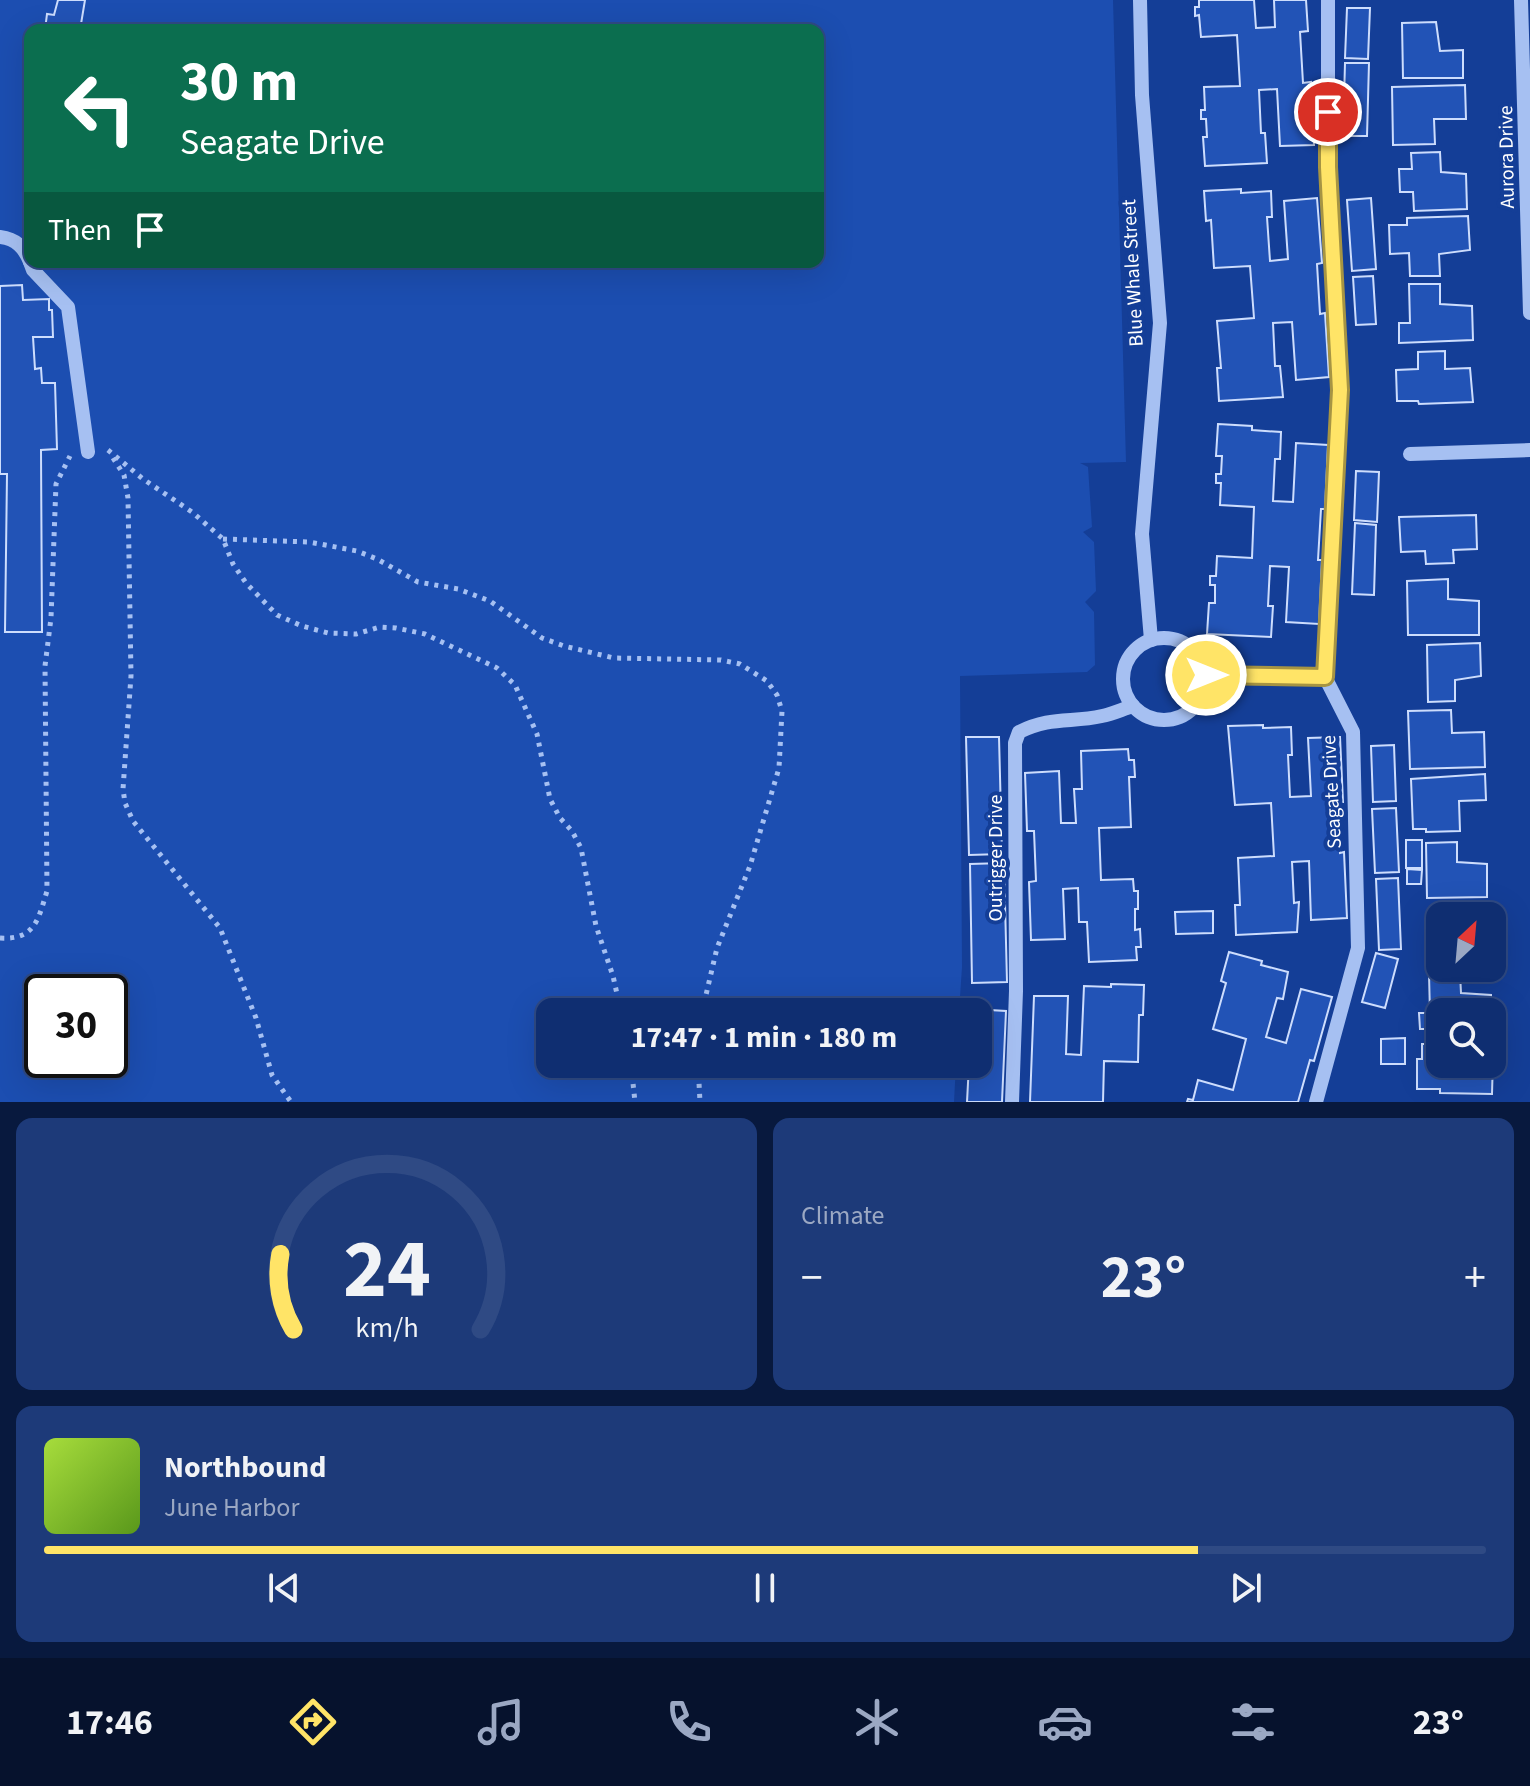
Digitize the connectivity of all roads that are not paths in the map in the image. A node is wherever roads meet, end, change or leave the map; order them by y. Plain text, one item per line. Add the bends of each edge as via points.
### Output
1 (1140, 0) edge
2 (1328, 0) edge
3 (1521, 0) edge
4 (1528, 119) edge
5 (0, 237) edge
6 (24, 248) edge
7 (32, 268) edge
8 (1530, 313) edge
9 (1530, 450) edge
10 (81, 451) road end
11 (1410, 454) dead end
12 (1151, 640) junction
13 (1206, 675) junction
14 (1325, 677) junction
15 (1133, 706) junction
16 (1012, 1102) edge
17 (1316, 1102) edge

1 - 12 street, Blue Whale Street via 1160,323 1142,534
2 - 14 street, Seagate Drive via 1328,167 1340,390
3 - 4 street, Aurora Drive
4 - 8 street, Aurora Drive
5 - 6 street
7 - 10 street via 68,307
9 - 11 street
12 - 13 street via 1165,638 1191,648
12 - 15 street via 1139,646 1124,668 1126,694
13 - 14 street
13 - 15 street via 1200,698 1182,716 1156,719
14 - 17 street, Seagate Drive via 1353,732 1358,948
15 - 16 street, Outrigger Drive via 1033,725 1019,732 1015,743

